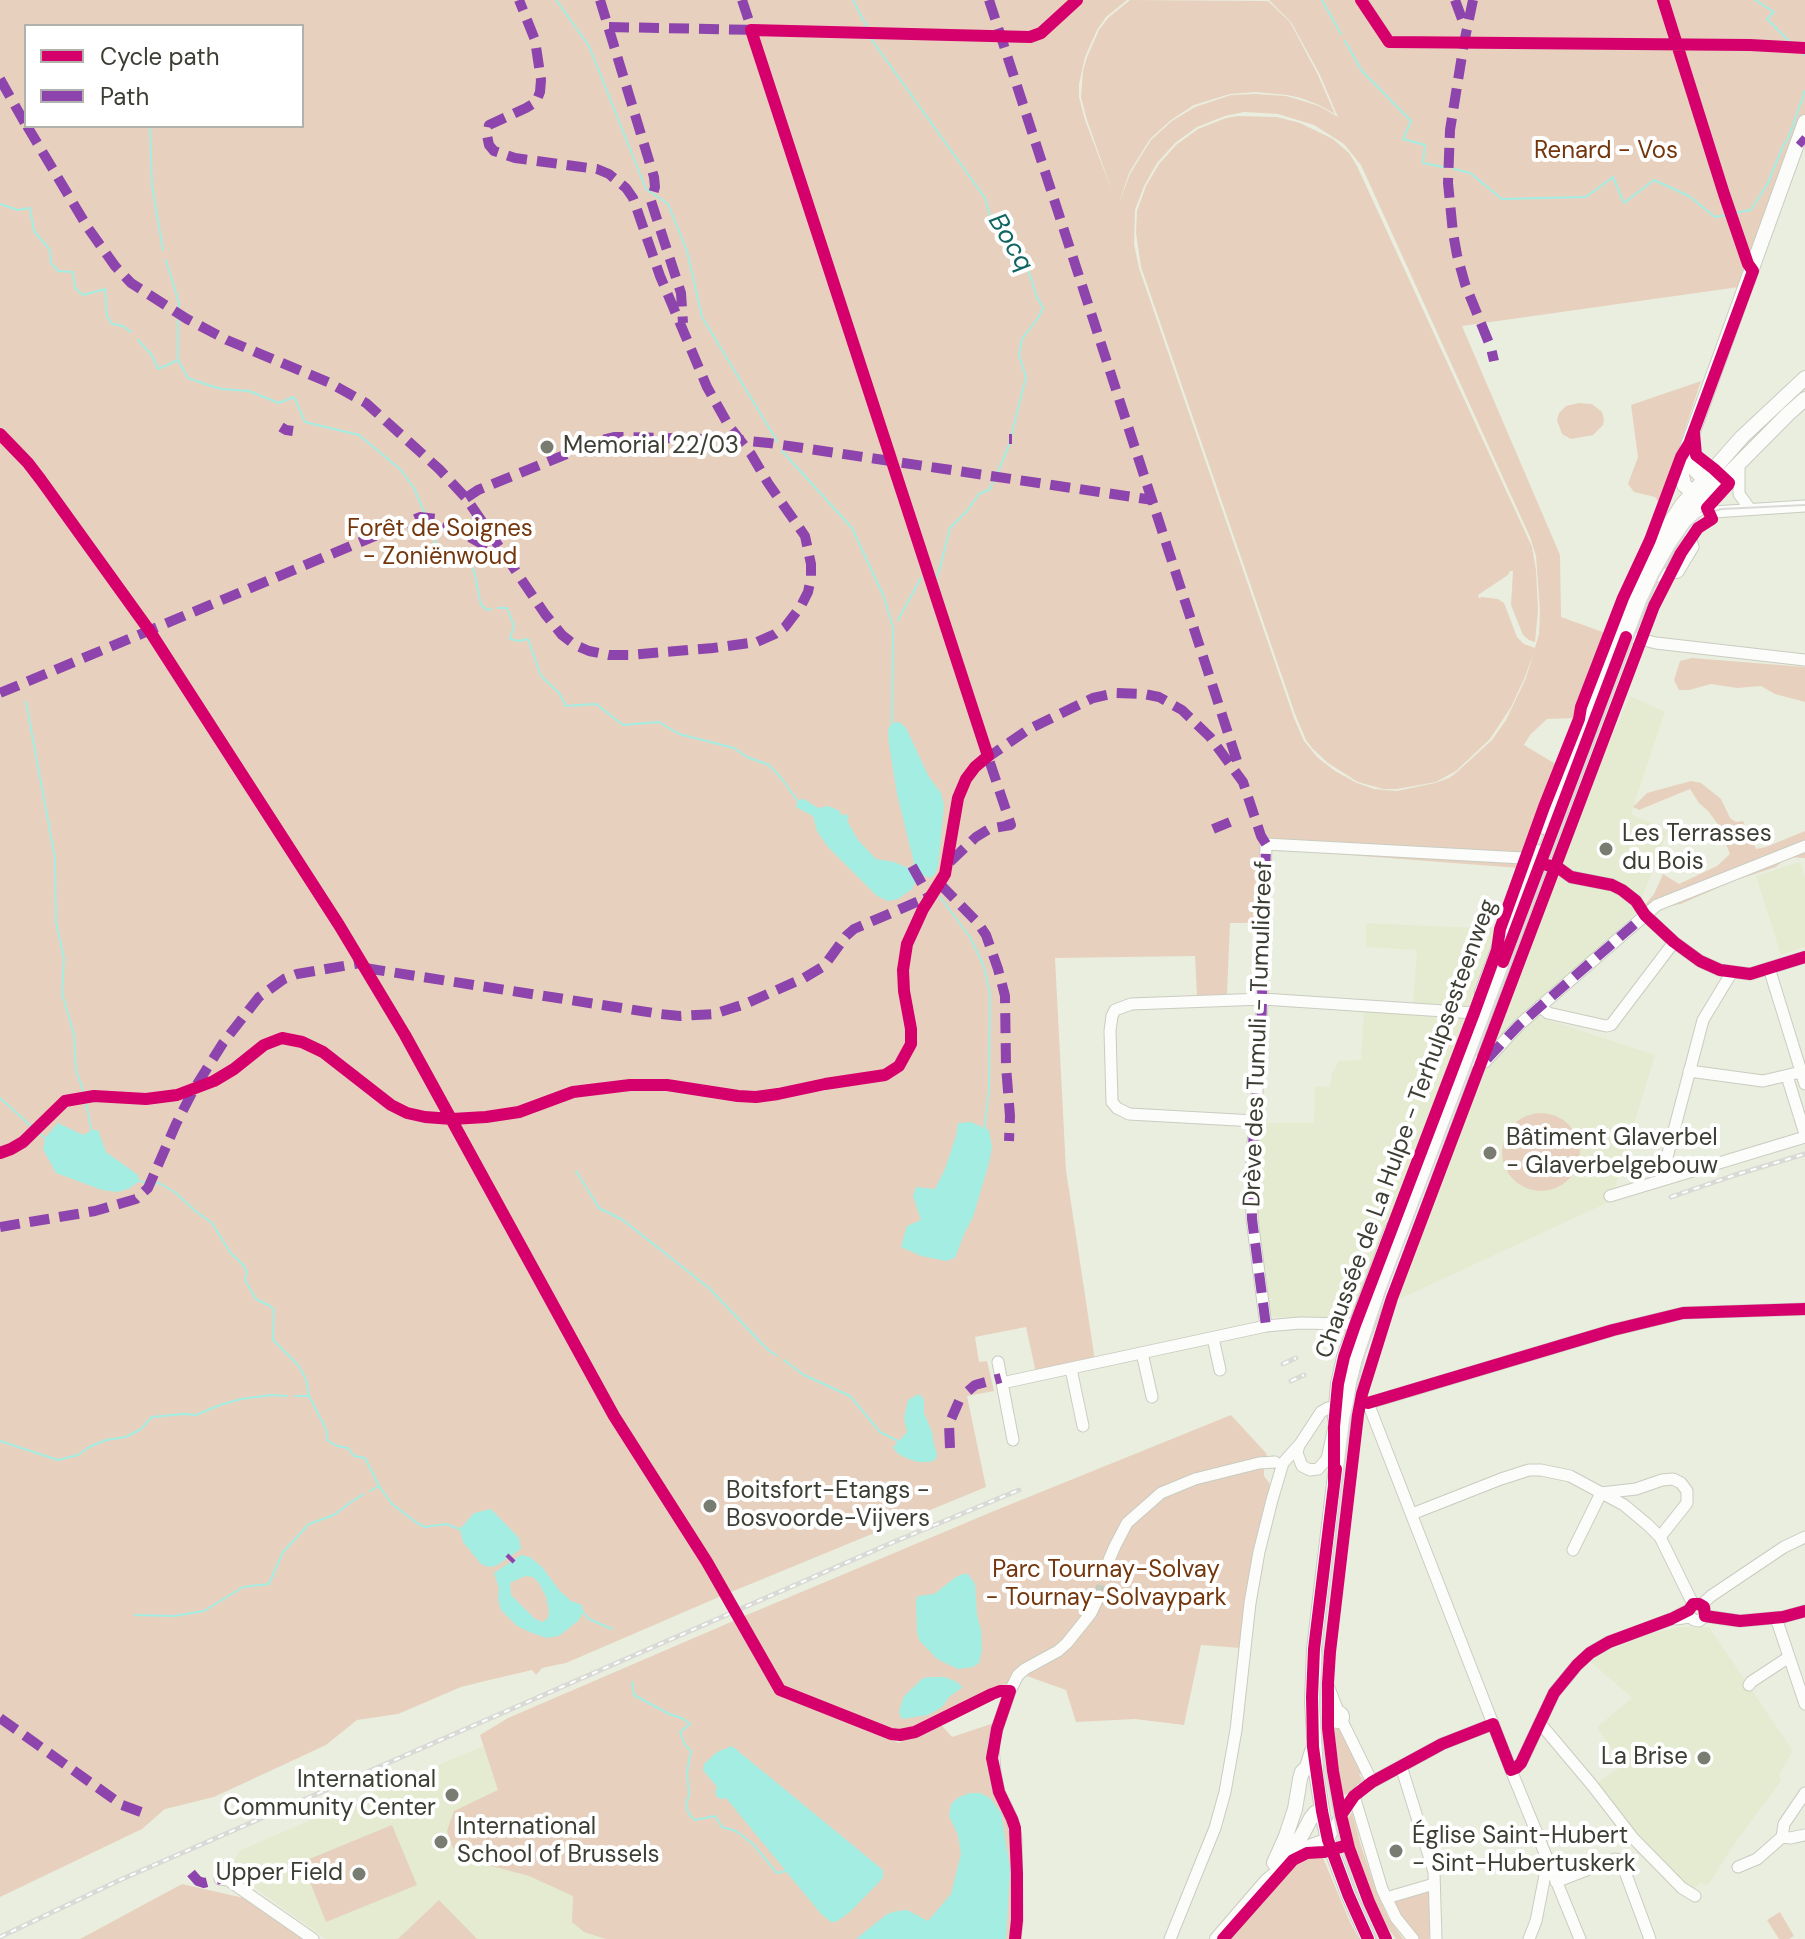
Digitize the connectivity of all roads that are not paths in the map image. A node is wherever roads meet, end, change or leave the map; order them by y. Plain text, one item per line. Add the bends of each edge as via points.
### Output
1 (1805, 122) edge
2 (1805, 378) edge
3 (1805, 399) edge
4 (1689, 444) junction
5 (1739, 464) junction
6 (1705, 480) junction
7 (1700, 495) junction
8 (1805, 506) edge
9 (1750, 509) junction
10 (1687, 526) junction
11 (1652, 577) junction
12 (1622, 635) junction
13 (1805, 660) edge
14 (1805, 846) edge
15 (1536, 862) junction
16 (1645, 915) junction
17 (1674, 942) junction
18 (1805, 957) edge
19 (1769, 968) junction
20 (1732, 972) junction
21 (1263, 999) junction
22 (1540, 1006) junction
23 (1474, 1013) junction
24 (1466, 1059) junction
25 (1689, 1071) junction
26 (1801, 1072) junction
27 (1787, 1076) junction
28 (1805, 1084) edge
29 (1255, 1121) junction
30 (1805, 1136) edge
31 (1661, 1180) junction
32 (1610, 1196) dead end
33 (1805, 1309) edge
34 (1355, 1325) junction
35 (1266, 1326) junction
36 (1213, 1338) junction
37 (1142, 1353) junction
38 (998, 1362) dead end
39 (1071, 1369) junction
40 (1220, 1370) dead end
41 (1002, 1383) junction
42 (1152, 1397) dead end
43 (1368, 1403) junction
44 (1340, 1407) junction
45 (1083, 1426) dead end
46 (1334, 1427) junction
47 (1013, 1440) dead end
48 (1300, 1444) junction
49 (1298, 1460) junction
50 (1279, 1462) junction
51 (1334, 1483) junction
52 (1601, 1493) junction
53 (1412, 1514) junction
54 (1660, 1537) junction
55 (1805, 1537) edge
56 (1573, 1550) dead end
57 (1109, 1560) tunnel mouth
58 (1099, 1596) tunnel mouth
59 (1696, 1610) junction
60 (1805, 1611) edge
61 (1776, 1618) junction
62 (1314, 1649) junction
63 (1789, 1657) junction
64 (1749, 1685) dead end
65 (1805, 1704) edge
66 (1493, 1724) junction
67 (1539, 1725) junction
68 (1313, 1747) junction
69 (1401, 1766) junction
70 (1511, 1770) junction
71 (1372, 1782) junction
72 (1805, 1793) edge
73 (1354, 1796) junction
74 (1322, 1811) junction
75 (1805, 1835) edge
76 (1782, 1837) junction
77 (1328, 1840) junction
78 (1731, 1854) dead end
79 (1288, 1857) junction
80 (1550, 1868) junction
81 (220, 1879) dead end
82 (1266, 1882) junction
83 (1556, 1882) junction
84 (1434, 1884) junction
85 (1695, 1896) dead end
86 (1386, 1898) junction
87 (1529, 1938) edge
88 (313, 1939) edge
89 (1015, 1939) edge
90 (1173, 1939) edge
91 (1217, 1939) edge
92 (1368, 1939) edge
93 (1413, 1939) edge
94 (1436, 1939) edge
95 (1580, 1939) edge
96 (1650, 1939) edge

1 - 4 main road
2 - 6 main road
3 - 5 main road
4 - 6 main road via 1691,463
4 - 7 main road via 1681,470 1684,485
5 - 7 main road
5 - 9 street via 1739,494
6 - 7 main road
7 - 10 main road
7 - 12 main road via 1675,515 1645,565
8 - 9 street
9 - 10 street via 1713,512
10 - 11 main road
10 - 11 street via 1693,547 1678,572
11 - 12 main road
12 - 13 street
12 - 15 main road
14 - 16 street via 1657,905
15 - 16 street via 1571,877 1612,885 1636,901
15 - 21 street, Drève des Tumuli - Tumulidreef via 1266,844
15 - 23 main road, Chaussée de La Hulpe - Terhulpsesteenweg
15 - 24 main road, Chaussée de La Hulpe - Terhulpsesteenweg
16 - 17 street
16 - 22 street
17 - 20 street via 1700,961
17 - 22 street via 1611,1025 1548,1013
18 - 19 street
19 - 20 street
19 - 26 street
20 - 25 street via 1703,1020
21 - 23 street
21 - 29 street, Drève des Tumuli - Tumulidreef
21 - 29 street via 1131,1004 1115,1010 1110,1031 1112,1102 1122,1112
22 - 24 street via 1485,1062
23 - 34 main road, Chaussée de La Hulpe - Terhulpsesteenweg
24 - 44 main road, Chaussée de La Hulpe - Terhulpsesteenweg
25 - 27 street via 1763,1081
25 - 31 street
26 - 27 street
26 - 28 street
27 - 30 street
29 - 35 street, Drève des Tumuli - Tumulidreef via 1252,1219
30 - 31 street
31 - 32 street
33 - 43 street via 1683,1313
34 - 35 street
34 - 44 main road, Chaussée de La Hulpe - Terhulpsesteenweg via 1341,1370
35 - 36 street
36 - 37 street
36 - 40 street
37 - 39 street
37 - 42 street
38 - 41 street
39 - 41 street
39 - 45 street
41 - 47 street
43 - 44 street
43 - 53 street
44 - 46 main road, Chaussée de La Hulpe - Terhulpsesteenweg
44 - 48 street via 1321,1412
44 - 51 main road, Chaussée de La Hulpe - Terhulpsesteenweg
46 - 49 street via 1322,1466 1310,1470
46 - 51 main road, Chaussée de La Hulpe - Terhulpsesteenweg
48 - 49 street
48 - 50 street
49 - 50 street
50 - 57 street via 1195,1479 1161,1493 1127,1523
50 - 90 street via 1250,1603 1225,1792
51 - 62 main road
52 - 53 street via 1570,1476 1529,1470
52 - 54 street via 1624,1505
52 - 54 street via 1662,1480 1681,1483 1687,1503
52 - 56 street
53 - 66 street
54 - 59 street
55 - 59 street
58 - 89 street via 1067,1643 1018,1675 997,1729 995,1772 1016,1838
59 - 61 street via 1740,1621
59 - 67 street via 1590,1653 1554,1693
60 - 61 street
61 - 63 street
62 - 68 main road
62 - 71 street
63 - 64 street
63 - 65 street
66 - 69 street
66 - 70 street
67 - 70 street via 1521,1763
67 - 85 street via 1633,1838
68 - 74 main road
68 - 82 main road
69 - 71 street
69 - 84 street
70 - 80 street
71 - 73 street
72 - 76 street via 1784,1824
73 - 77 street
73 - 86 street
74 - 77 main road
74 - 79 main road via 1311,1818
75 - 76 street
76 - 78 street via 1740,1870
77 - 79 main road
77 - 92 main road
79 - 82 main road
80 - 83 street
80 - 87 street
81 - 88 street
82 - 91 main road
83 - 95 street
83 - 96 street via 1621,1861
84 - 86 street
84 - 94 street
86 - 93 street

